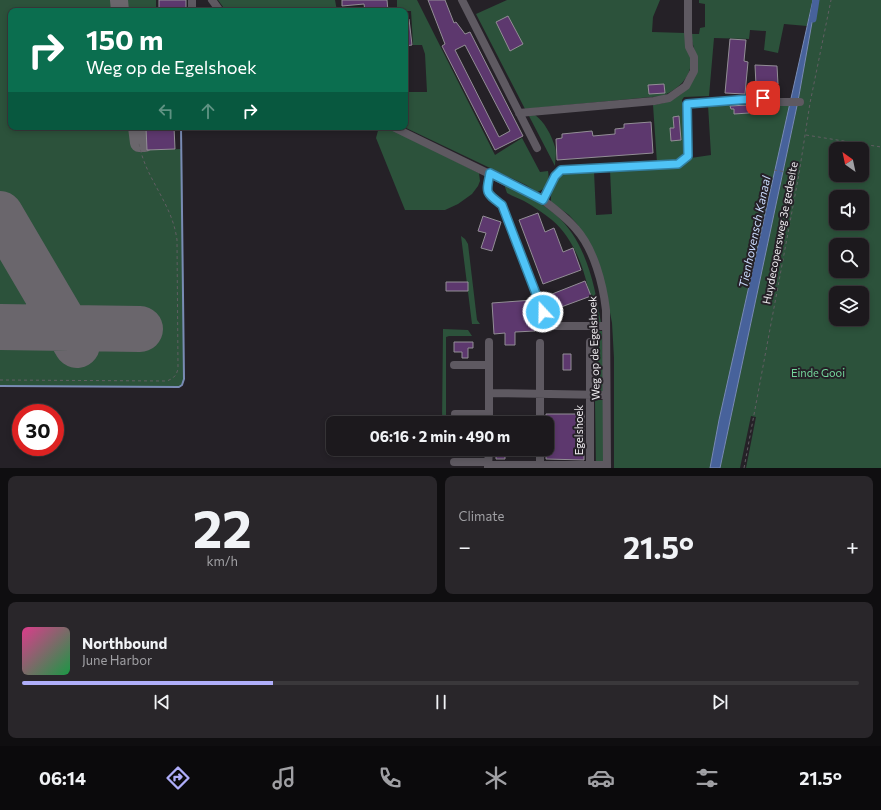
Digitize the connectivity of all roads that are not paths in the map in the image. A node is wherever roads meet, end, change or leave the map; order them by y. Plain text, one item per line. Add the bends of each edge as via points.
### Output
1 (462, 0) edge
2 (688, 0) edge
3 (800, 102) dead end
4 (519, 113) junction
5 (399, 130) edge
6 (537, 148) dead end
7 (490, 173) junction
8 (543, 200) junction
9 (606, 326) junction
10 (489, 342) dead end
11 (590, 342) dead end
12 (540, 343) dead end
13 (454, 365) dead end
14 (489, 365) junction
15 (489, 393) junction
16 (540, 394) junction
17 (590, 395) junction
18 (606, 395) junction
19 (455, 414) dead end
20 (489, 414) joint
21 (540, 416) edge
22 (540, 456) edge
23 (454, 462) dead end
24 (488, 465) edge
25 (540, 467) edge
26 (590, 467) edge
27 (607, 467) edge

1 - 4 street
2 - 4 street via 689,46 694,57 694,71 686,86 669,98
3 - 8 street via 766,102 763,98 687,104 688,156 678,164 561,170 555,176
4 - 6 street
5 - 7 street, Weg op de Egelshoek
7 - 8 street, Weg op de Egelshoek
7 - 9 street via 487,190 489,196 502,205 547,321 553,326
8 - 9 street, Weg op de Egelshoek via 577,229 585,242 598,269 604,293
9 - 18 street, Weg op de Egelshoek
10 - 14 street
11 - 17 street, Egelshoek
12 - 16 street
13 - 14 street
14 - 15 street
15 - 16 street, Egelshoek
15 - 20 street
16 - 17 street, Egelshoek
16 - 21 street
17 - 18 street, Egelshoek
17 - 26 street, Egelshoek
18 - 27 street, Weg op de Egelshoek
19 - 20 street
22 - 25 street
23 - 24 street, Egelshoek
24 - 25 street, Egelshoek
25 - 26 street, Egelshoek
26 - 27 street, Egelshoek

